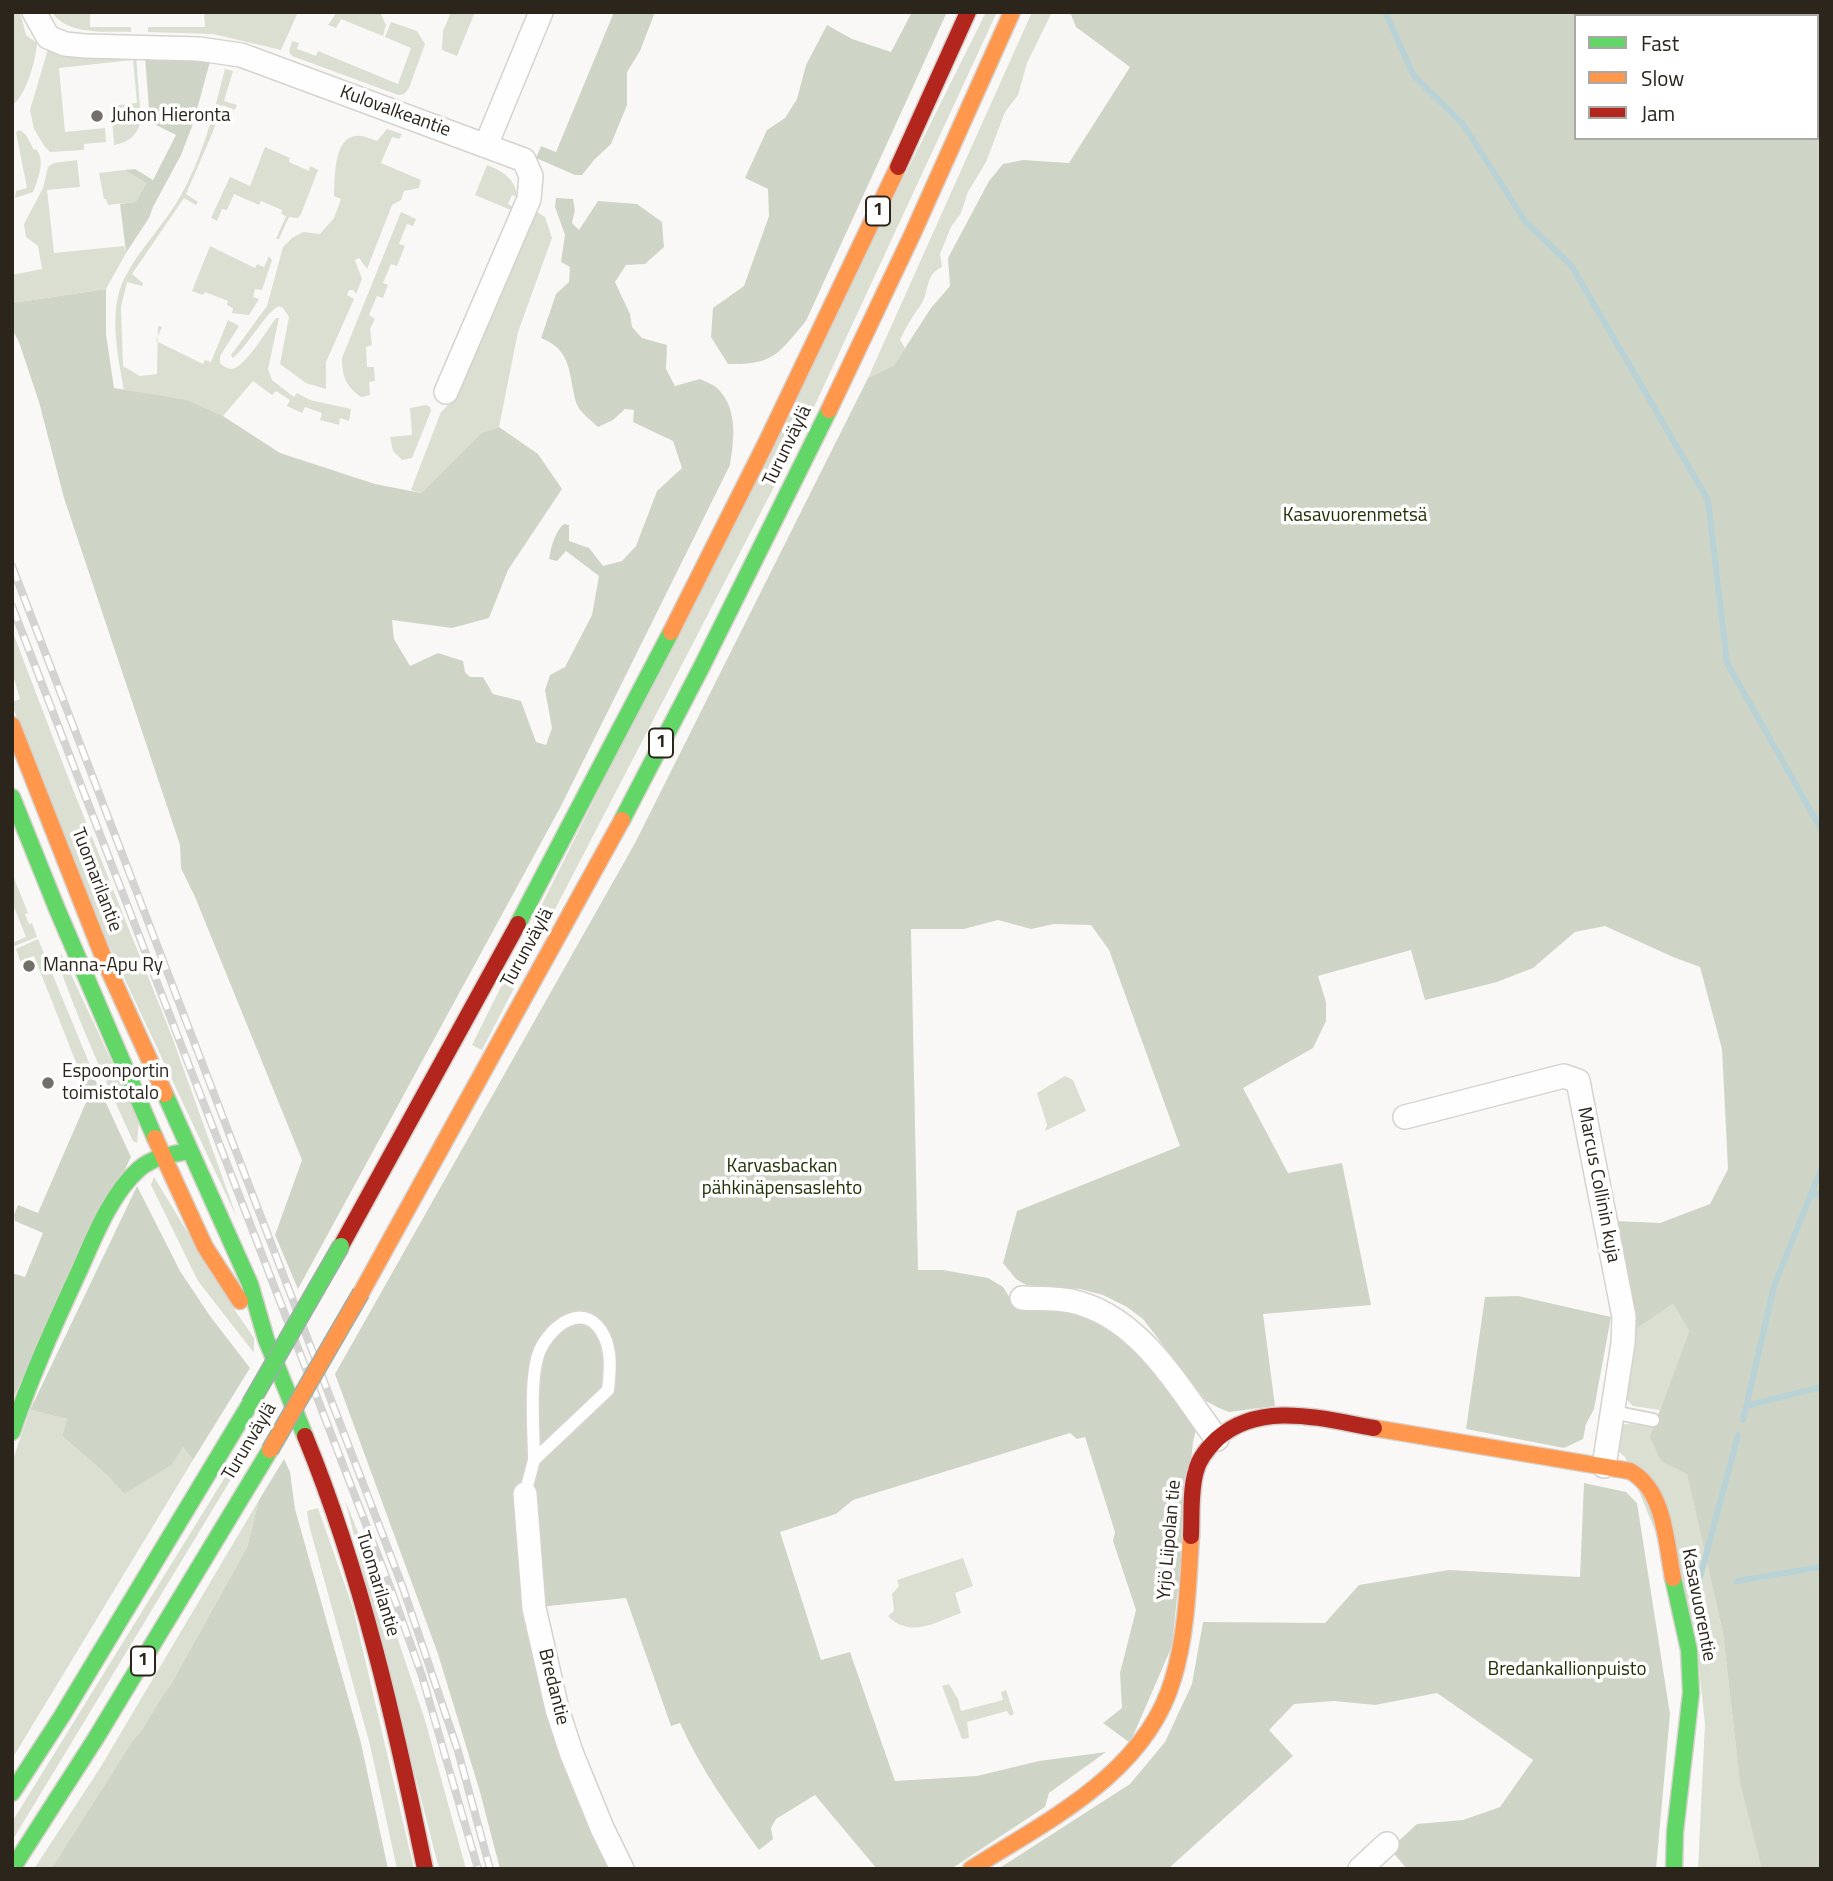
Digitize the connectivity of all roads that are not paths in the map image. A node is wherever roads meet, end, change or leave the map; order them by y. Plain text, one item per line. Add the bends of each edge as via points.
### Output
1 (34, 12) edge
2 (541, 12) edge
3 (968, 12) edge
4 (1012, 12) edge
5 (486, 145) junction
6 (446, 392) dead end
7 (14, 735) edge
8 (12, 797) edge
9 (1405, 1117) dead end
10 (189, 1151) junction
11 (163, 1157) junction
12 (1022, 1298) dead end
13 (259, 1320) junction
14 (1612, 1412) junction
15 (1653, 1420) dead end
16 (12, 1432) edge
17 (1217, 1439) junction
18 (534, 1460) junction
19 (1604, 1466) junction
20 (525, 1494) joint
21 (12, 1793) edge
22 (1387, 1844) dead end
23 (12, 1869) edge
24 (425, 1869) edge
25 (622, 1869) edge
26 (971, 1869) edge
27 (1360, 1869) edge
28 (1674, 1869) edge

1 - 5 street, Kulovalkeantie via 48,37 65,44 241,55
2 - 5 street
3 - 21 main road, Turunväylä / 1, bridge via 898,169 684,606 552,861 341,1247
4 - 23 main road, Turunväylä / 1, bridge via 824,422 590,880 270,1450
5 - 6 street, Kulovalkeantie via 524,160 531,176 529,200 495,263
7 - 10 main road, Tuomarilantie via 106,964
8 - 11 main road, Tuomarilantie
9 - 14 street, Marcus Collinin kuja via 1564,1076 1578,1081 1624,1317
10 - 11 main road
10 - 13 main road, Tuomarilantie via 250,1284
11 - 13 main road, Tuomarilantie via 205,1247 243,1305
11 - 16 main road via 140,1168 96,1234 47,1340
12 - 17 street via 1069,1300 1128,1327
13 - 24 main road, Tuomarilantie via 329,1498 362,1605 402,1752
14 - 15 lane
14 - 19 street, Marcus Collinin kuja
17 - 19 main road, Yrjö Liipolan tie via 1238,1424 1260,1417 1304,1415
17 - 26 main road, Yrjö Liipolan tie via 1200,1459 1177,1666 1150,1731 1120,1768
18 - 18 lane via 608,1390 611,1365 604,1337 593,1321 584,1317 570,1318 556,1327 540,1347 534,1378
18 - 20 lane
19 - 28 main road, Kasavuorentie via 1630,1471 1650,1485 1689,1650 1691,1693
20 - 25 street, Bredantie via 534,1608 556,1709
22 - 27 street

